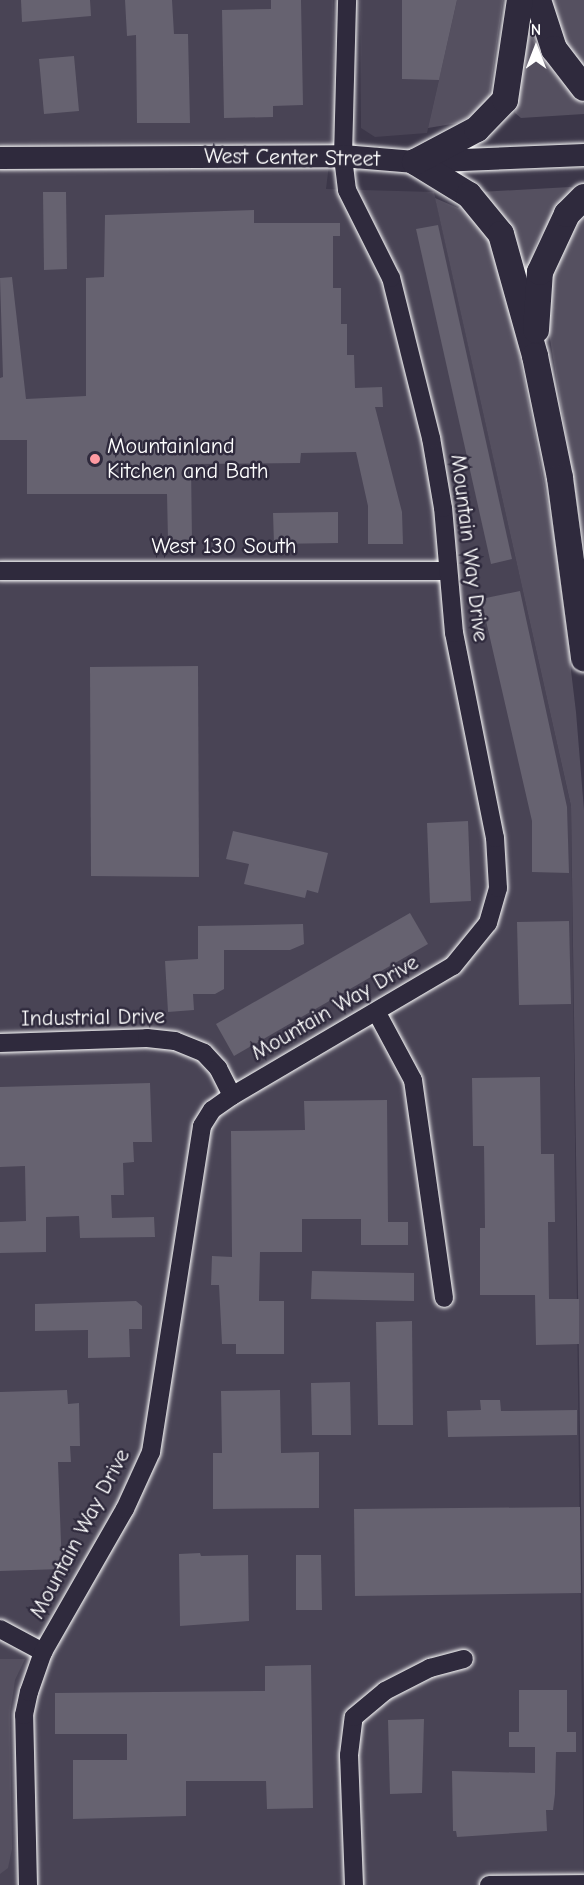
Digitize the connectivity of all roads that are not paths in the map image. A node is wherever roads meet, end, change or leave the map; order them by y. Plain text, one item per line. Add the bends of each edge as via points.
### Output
1 (347, 0) edge
2 (520, 0) edge
3 (538, 0) edge
4 (584, 88) edge
5 (584, 155) edge
6 (343, 156) junction
7 (0, 158) edge
8 (415, 162) junction
9 (584, 197) edge
10 (536, 356) junction
11 (0, 571) edge
12 (448, 571) junction
13 (584, 658) edge
14 (377, 1013) junction
15 (0, 1043) edge
16 (232, 1096) junction
17 (444, 1298) dead end
18 (0, 1629) edge
19 (43, 1652) junction
20 (464, 1659) dead end
21 (584, 1884) edge
22 (28, 1885) edge
23 (354, 1885) edge
24 (489, 1885) edge

1 - 6 street, Mountain Way Drive
2 - 8 highway via 504,100 477,129
3 - 4 highway via 554,50
5 - 8 main road, West Center Street
6 - 7 main road, West Center Street
6 - 8 main road, West Center Street
6 - 12 street, Mountain Way Drive via 347,190 391,278 438,475
8 - 10 highway via 469,195 501,234
9 - 10 highway via 567,214 540,272
10 - 13 highway via 570,539
11 - 12 street, West 130 South
12 - 14 street, Mountain Way Drive via 454,633 495,838 498,888 488,923 466,954 443,973
14 - 16 street, Mountain Way Drive
14 - 17 street via 413,1080
15 - 16 street, Industrial Drive via 147,1038 175,1041 204,1053 218,1068
16 - 19 street, Mountain Way Drive via 212,1110 198,1138 151,1452 125,1509
18 - 19 street
19 - 22 street, Mountain Way Drive via 24,1715
20 - 23 street via 430,1668 385,1691 354,1718 349,1755
21 - 24 street

